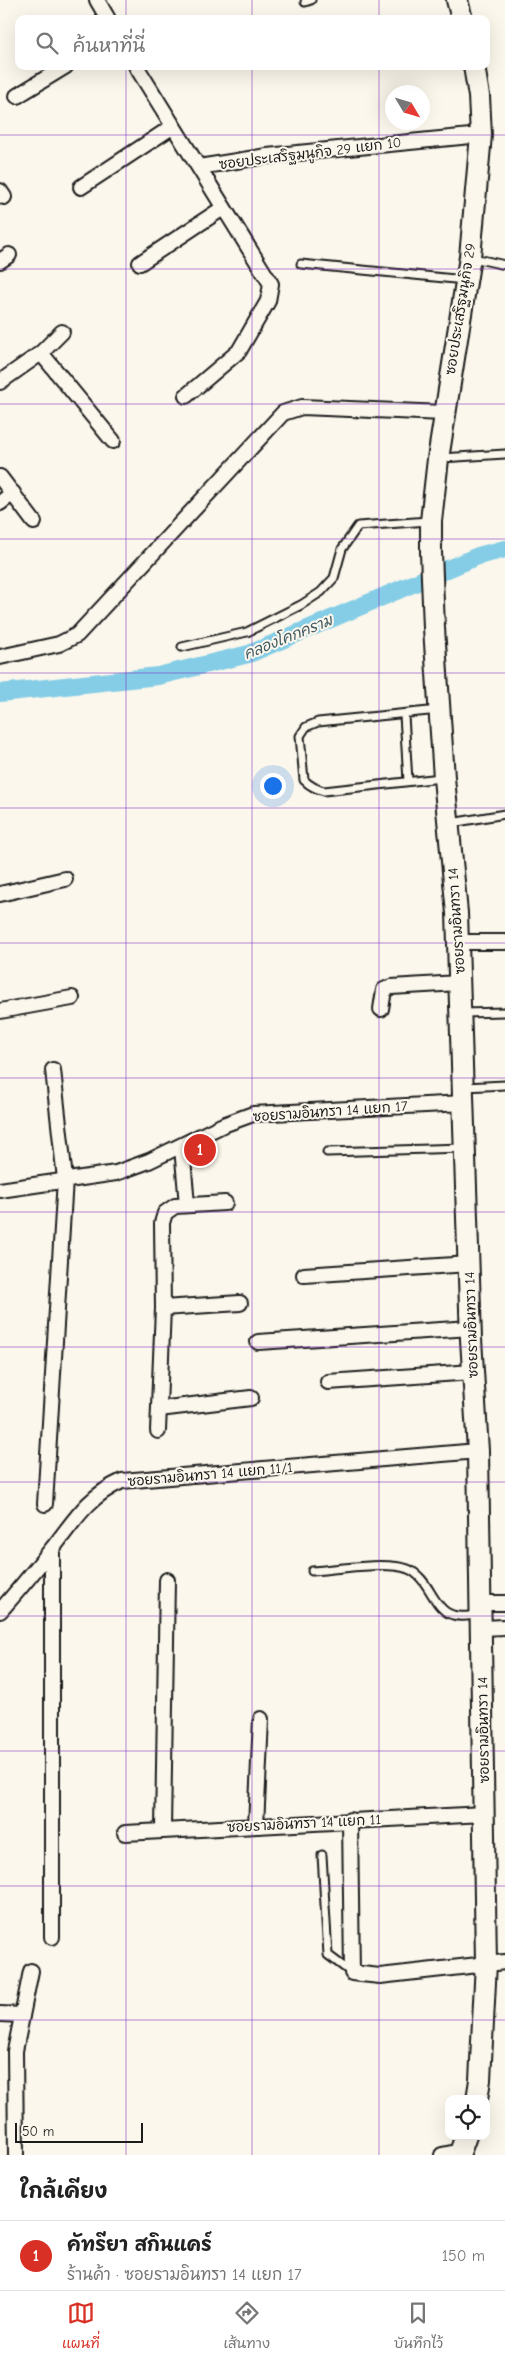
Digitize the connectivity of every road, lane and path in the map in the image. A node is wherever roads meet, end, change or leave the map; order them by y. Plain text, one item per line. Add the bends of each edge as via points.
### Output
1 (97, 0) edge
2 (457, 0) edge
3 (106, 15) edge
4 (461, 15) edge
5 (59, 70) edge
6 (138, 70) edge
7 (475, 70) edge
8 (17, 96) dead end
9 (172, 127) junction
10 (481, 135) junction
11 (199, 167) junction
12 (81, 186) dead end
13 (224, 208) junction
14 (470, 257) junction
15 (140, 263) dead end
16 (301, 264) dead end
17 (505, 265) edge
18 (466, 280) junction
19 (62, 332) dead end
20 (41, 352) junction
21 (0, 382) edge
22 (186, 396) dead end
23 (444, 413) junction
24 (113, 441) dead end
25 (505, 454) edge
26 (438, 458) junction
27 (0, 477) edge
28 (13, 493) junction
29 (0, 503) edge
30 (432, 521) junction
31 (34, 522) dead end
32 (431, 552) joint
33 (182, 647) dead end
34 (0, 656) edge
35 (439, 710) junction
36 (404, 715) junction
37 (444, 778) junction
38 (408, 781) junction
39 (505, 814) edge
40 (448, 823) junction
41 (65, 879) dead end
42 (0, 894) edge
43 (458, 942) junction
44 (505, 942) edge
45 (459, 983) junction
46 (72, 998) dead end
47 (380, 1009) dead end
48 (0, 1011) edge
49 (505, 1012) edge
50 (461, 1013) junction
51 (53, 1070) dead end
52 (505, 1085) edge
53 (464, 1095) junction
54 (182, 1147) junction
55 (465, 1148) junction
56 (327, 1152) dead end
57 (65, 1179) junction
58 (0, 1190) edge
59 (225, 1203) dead end
60 (187, 1205) junction
61 (469, 1264) junction
62 (304, 1275) dead end
63 (240, 1303) dead end
64 (163, 1308) junction
65 (471, 1328) junction
66 (258, 1342) dead end
67 (473, 1372) junction
68 (328, 1382) dead end
69 (251, 1398) dead end
70 (159, 1409) junction
71 (158, 1431) dead end
72 (478, 1451) junction
73 (45, 1504) dead end
74 (52, 1550) junction
75 (312, 1571) dead end
76 (167, 1580) dead end
77 (505, 1603) edge
78 (0, 1611) edge
79 (481, 1615) junction
80 (505, 1628) edge
81 (261, 1718) dead end
82 (484, 1814) junction
83 (350, 1820) junction
84 (256, 1826) junction
85 (163, 1830) junction
86 (125, 1833) dead end
87 (322, 1855) dead end
88 (52, 1938) dead end
89 (496, 1963) edge
90 (31, 1971) dead end
91 (352, 1973) junction
92 (0, 2014) edge
93 (22, 2015) junction
94 (478, 2095) edge
95 (16, 2155) edge

1 - 3 street
2 - 4 street
5 - 8 street
6 - 9 street
7 - 10 street, ซอยประเสริฐมนูกิจ 29
9 - 11 street
9 - 12 street
10 - 11 street, ซอยประเสริฐมนูกิจ 29 แยก 10 via 267,156
10 - 14 street, ซอยประเสริฐมนูกิจ 29
11 - 13 street
13 - 15 street
13 - 22 street via 271,284 271,292 238,353
14 - 17 lane
14 - 18 street, ซอยประเสริฐมนูกิจ 29
16 - 18 lane
18 - 23 street, ซอยประเสริฐมนูกิจ 29
19 - 20 street
20 - 21 street
20 - 24 street
23 - 26 street, ซอยประเสริฐมนูกิจ 29
23 - 34 street via 302,407 288,410 77,635 59,644
25 - 26 lane
26 - 30 street, ซอยประเสริฐมนูกิจ 29
27 - 28 street
28 - 29 street
28 - 31 street
30 - 32 street, ซอยประเสริฐมนูกิจ 29
30 - 33 lane via 358,526 342,549 334,578 321,592 247,632
32 - 35 street, ซอยรามอินทรา 14
35 - 36 lane
35 - 37 street, ซอยรามอินทรา 14
36 - 38 lane
36 - 38 lane via 318,722 306,727 300,736 303,778 311,787 324,791
37 - 38 lane
37 - 40 street, ซอยรามอินทรา 14
39 - 40 lane
40 - 43 street, ซอยรามอินทรา 14
41 - 42 street
43 - 44 street
43 - 45 street, ซอยรามอินทรา 14
45 - 47 street via 391,987 384,990
45 - 50 street, ซอยรามอินทรา 14
46 - 48 street
49 - 50 lane
50 - 53 street, ซอยรามอินทรา 14
51 - 57 street
52 - 53 lane
53 - 54 street, ซอยรามอินทรา 14 แยก 17 via 253,1114
53 - 55 street, ซอยรามอินทรา 14
54 - 57 street, ซอยรามอินทรา 14 แยก 17 via 116,1172
54 - 60 street
55 - 56 lane
55 - 61 street, ซอยรามอินทรา 14
57 - 58 street, ซอยรามอินทรา 14 แยก 17
57 - 73 street
59 - 60 street
60 - 64 street via 175,1206 165,1213 162,1223
61 - 62 street
61 - 65 street, ซอยรามอินทรา 14
63 - 64 street
64 - 70 street
65 - 66 street
65 - 67 street, ซอยรามอินทรา 14
67 - 68 street
67 - 72 street, ซอยรามอินทรา 14
69 - 70 street
70 - 71 street
72 - 74 street, ซอยรามอินทรา 14 แยก 11/1 via 122,1481 103,1490 84,1508
72 - 79 street, ซอยรามอินทรา 14
74 - 78 street, ซอยรามอินทรา 14 แยก 11/1
74 - 88 street
75 - 79 lane via 392,1566 409,1569 425,1582 448,1614
76 - 85 street
77 - 79 street
79 - 80 street
79 - 82 street, ซอยรามอินทรา 14
81 - 84 street
82 - 83 street, ซอยรามอินทรา 14 แยก 11
82 - 89 street, ซอยรามอินทรา 14
83 - 84 street, ซอยรามอินทรา 14 แยก 11
83 - 91 street
84 - 85 street, ซอยรามอินทรา 14 แยก 11
85 - 86 street, ซอยรามอินทรา 14 แยก 11
87 - 91 lane via 328,1956
89 - 91 street via 380,1976
89 - 94 street, ซอยรามอินทรา 14
90 - 93 street
92 - 93 street
93 - 95 street via 15,2051

